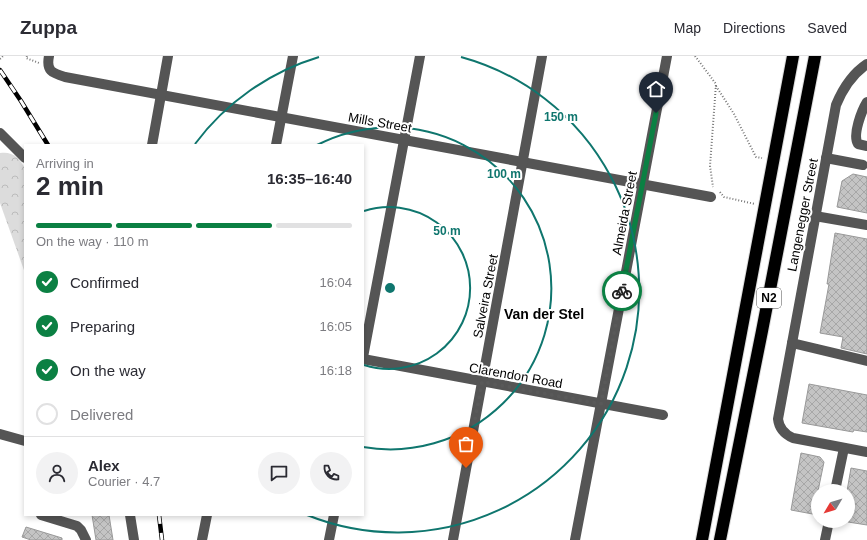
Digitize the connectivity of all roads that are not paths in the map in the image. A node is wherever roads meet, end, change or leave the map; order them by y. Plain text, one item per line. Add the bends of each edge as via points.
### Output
1 (49, 56) edge
2 (168, 56) edge
3 (293, 56) edge
4 (420, 56) edge
5 (542, 56) edge
6 (667, 56) edge
7 (794, 56) edge
8 (815, 56) edge
9 (867, 64) edge
10 (161, 95) junction
11 (867, 102) edge
12 (281, 117) junction
13 (2, 138) edge
14 (404, 140) junction
15 (152, 144) edge
16 (276, 144) edge
17 (867, 146) edge
18 (24, 157) edge
19 (826, 158) junction
20 (523, 162) junction
21 (863, 165) dead end
22 (642, 184) junction
23 (712, 192) road end
24 (815, 216) junction
25 (867, 225) edge
26 (792, 343) junction
27 (364, 353) edge
28 (364, 358) edge
29 (867, 361) edge
30 (482, 382) junction
31 (601, 404) junction
32 (664, 415) dead end
33 (0, 434) edge
34 (24, 441) edge
35 (844, 448) junction
36 (867, 452) edge
37 (836, 484) edge
38 (44, 516) edge
39 (130, 516) edge
40 (207, 516) edge
41 (334, 516) edge
42 (828, 528) edge
43 (86, 540) edge
44 (134, 540) edge
45 (202, 540) edge
46 (329, 540) edge
47 (453, 540) edge
48 (575, 540) edge
49 (702, 540) edge
50 (720, 540) edge
51 (825, 540) edge

1 - 10 street, Mills Street via 48,66 55,74
2 - 10 street
3 - 12 street
4 - 14 street
5 - 20 street, Salveira Street
6 - 22 street, Almeida Street
7 - 49 highway, N2
8 - 50 highway, N2
9 - 19 street, Langenegger Street via 851,78 836,104
10 - 12 street, Mills Street
10 - 15 street
11 - 17 street via 855,139 858,144
12 - 14 street, Mills Street
12 - 16 street
13 - 18 street
14 - 20 street, Mills Street
14 - 27 street
19 - 21 street
19 - 24 street, Langenegger Street
20 - 22 street, Mills Street
20 - 30 street, Salveira Street
22 - 23 street, Mills Street
22 - 31 street, Almeida Street
24 - 25 street
24 - 26 street, Langenegger Street
26 - 29 street
26 - 35 street, Langenegger Street via 778,419 780,429 788,436 800,440
28 - 30 street, Clarendon Road
30 - 31 street, Clarendon Road
30 - 47 street, Salveira Street
31 - 32 street, Clarendon Road
31 - 48 street, Almeida Street
33 - 34 street
35 - 36 street, Langenegger Street
35 - 37 street
38 - 43 street via 77,526
39 - 44 street
40 - 45 street
41 - 46 street
42 - 51 street

